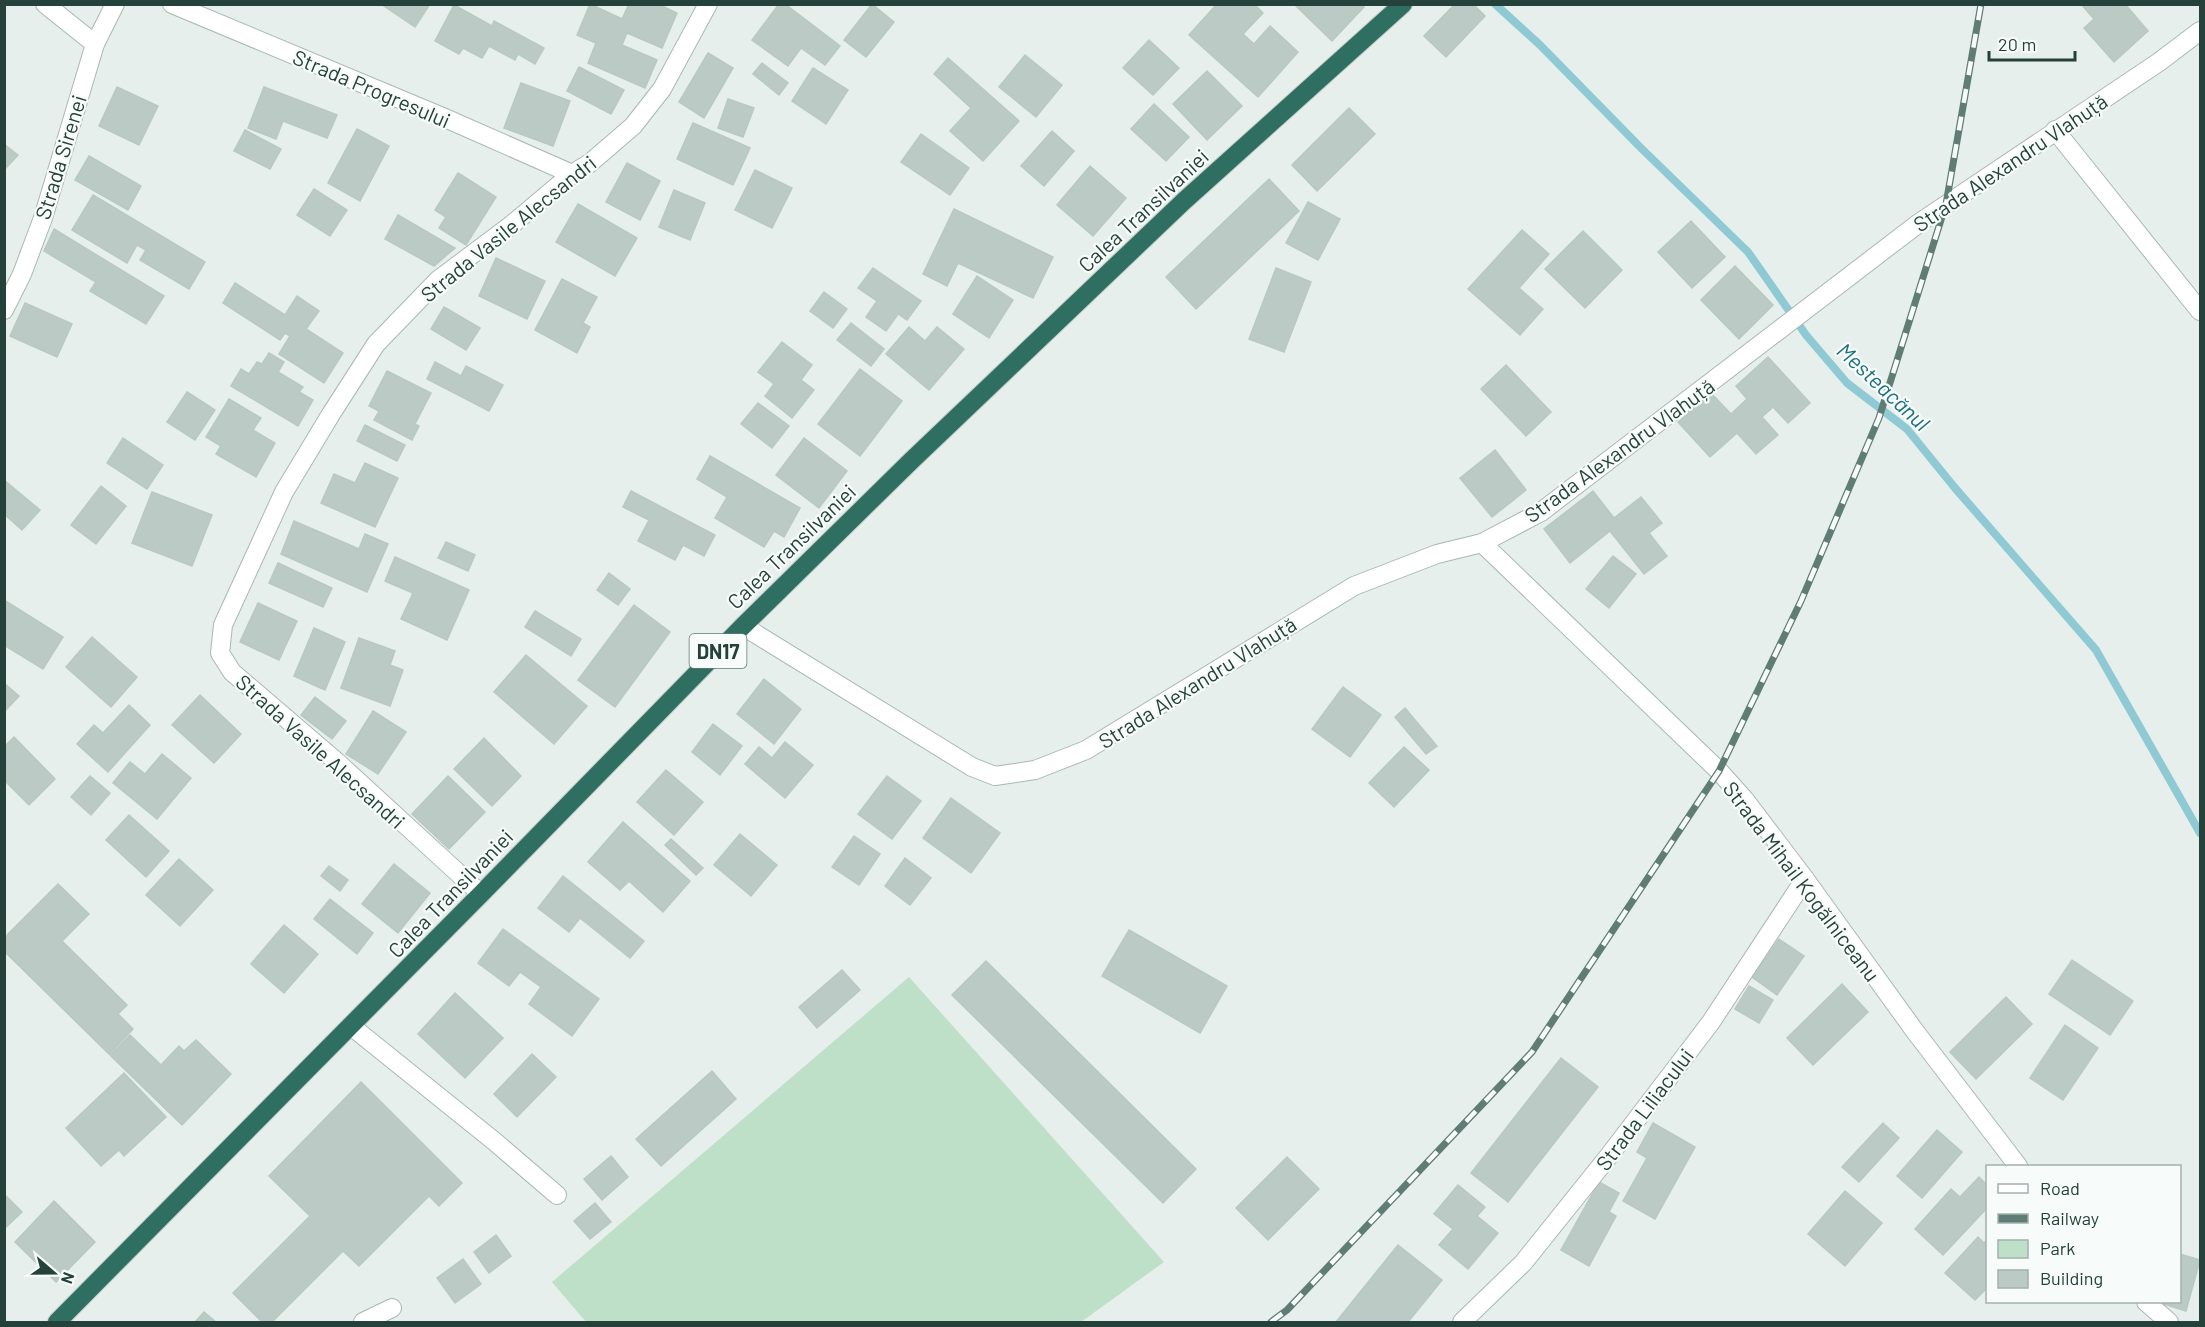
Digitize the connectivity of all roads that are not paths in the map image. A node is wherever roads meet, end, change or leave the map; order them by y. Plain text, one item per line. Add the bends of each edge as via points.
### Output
1 (45, 4) edge
2 (115, 4) edge
3 (172, 4) edge
4 (708, 4) edge
5 (1403, 4) edge
6 (2200, 31) edge
7 (95, 44) junction
8 (2055, 130) junction
9 (572, 174) junction
10 (4, 310) edge
11 (2200, 310) edge
12 (1482, 543) junction
13 (743, 626) junction
14 (1805, 879) junction
15 (481, 894) junction
16 (351, 1026) junction
17 (2016, 1165) edge
18 (557, 1195) dead end
19 (2147, 1303) edge
20 (392, 1308) dead end
21 (57, 1323) edge
22 (363, 1323) edge
23 (1462, 1323) edge
24 (2169, 1323) edge

1 - 7 street
2 - 7 street, Strada Sirenei
3 - 9 street, Strada Progresului
4 - 9 street, Strada Vasile Alecsandri via 662,89 633,126
5 - 13 highway, Calea Transilvaniei / DN17 via 1184,201
6 - 8 street, Strada Alexandru Vlahuță
7 - 10 street, Strada Sirenei via 43,218
8 - 11 street
8 - 12 street, Strada Alexandru Vlahuță via 1946,204 1542,512
9 - 15 street, Strada Vasile Alecsandri via 438,280 376,344 284,492 223,625 220,653 232,672
12 - 13 street, Strada Alexandru Vlahuță via 1437,554 1354,586 1086,750 1035,770 995,776 972,767
12 - 14 street, Strada Mihail Kogălniceanu via 1719,771
13 - 15 highway, Calea Transilvaniei / DN17
14 - 17 street, Strada Mihail Kogălniceanu
14 - 23 street, Strada Liliacului via 1711,1022 1608,1157 1523,1263
15 - 16 highway, Calea Transilvaniei / DN17
16 - 18 street
16 - 21 highway, Calea Transilvaniei / DN17
19 - 24 street
20 - 22 street

